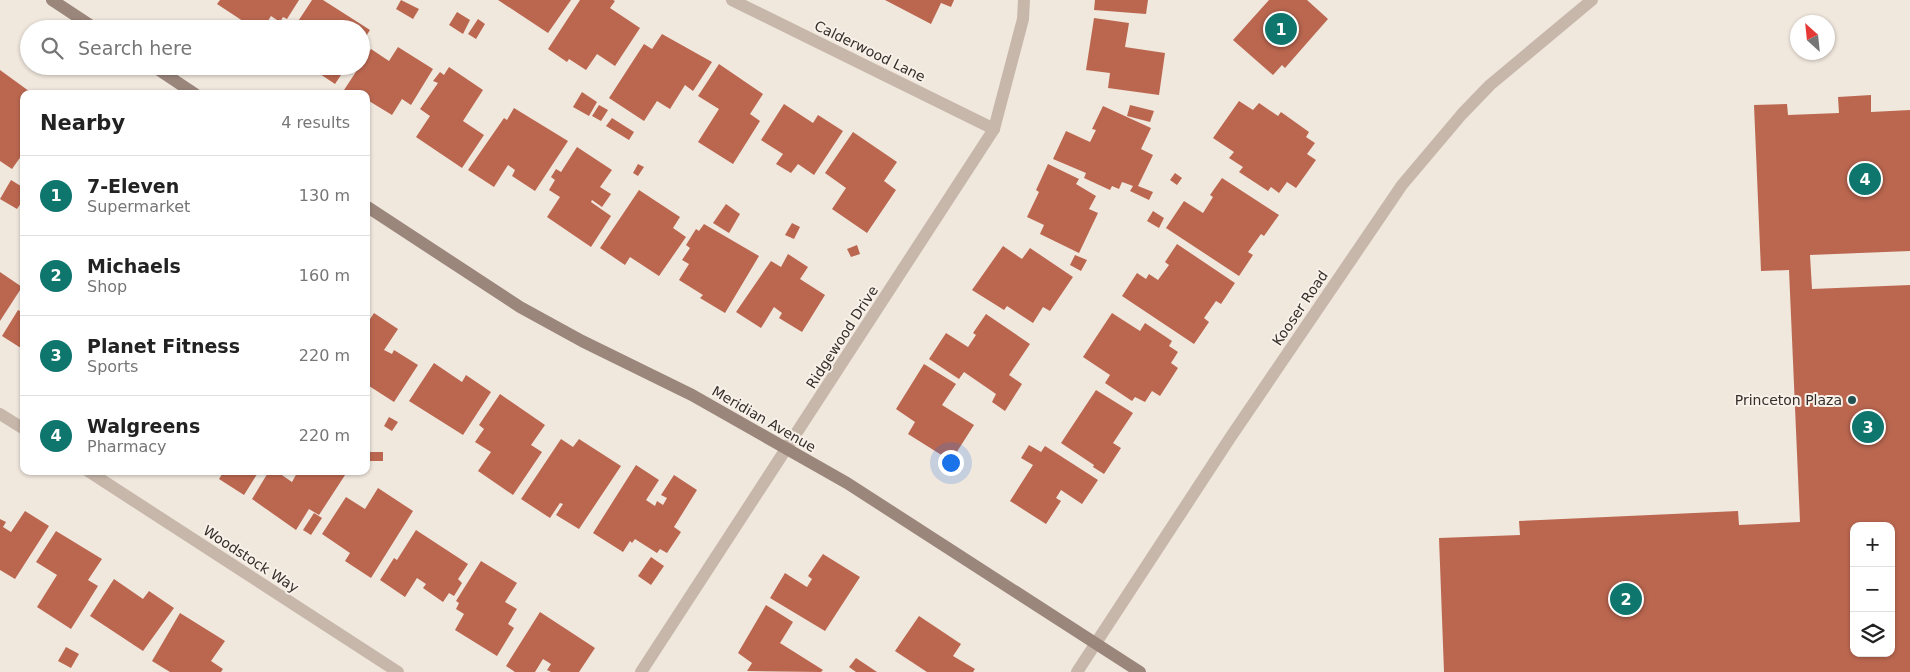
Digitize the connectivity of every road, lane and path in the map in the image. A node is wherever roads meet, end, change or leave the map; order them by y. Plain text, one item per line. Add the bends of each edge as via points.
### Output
1 (52, 0) edge
2 (732, 0) edge
3 (1024, 0) edge
4 (1592, 0) edge
5 (82, 20) edge
6 (166, 75) edge
7 (189, 90) edge
8 (994, 129) junction
9 (370, 209) edge
10 (0, 414) edge
11 (20, 427) edge
12 (788, 449) junction
13 (94, 475) edge
14 (1098, 643) junction
15 (398, 672) edge
16 (641, 672) edge
17 (1077, 672) edge
18 (1140, 672) edge

1 - 5 main road
2 - 8 street, Calderwood Lane
3 - 8 street, Ridgewood Drive via 1023,19
4 - 14 street, Kooser Road via 1490,85 1402,184 1147,563
6 - 7 main road
8 - 12 street, Ridgewood Drive
9 - 12 main road, Meridian Avenue via 520,307 692,394
10 - 11 street
12 - 14 main road, Meridian Avenue
12 - 16 street, Ridgewood Drive
13 - 15 street, Woodstock Way
14 - 17 street, Kooser Road
14 - 18 main road, Meridian Avenue

